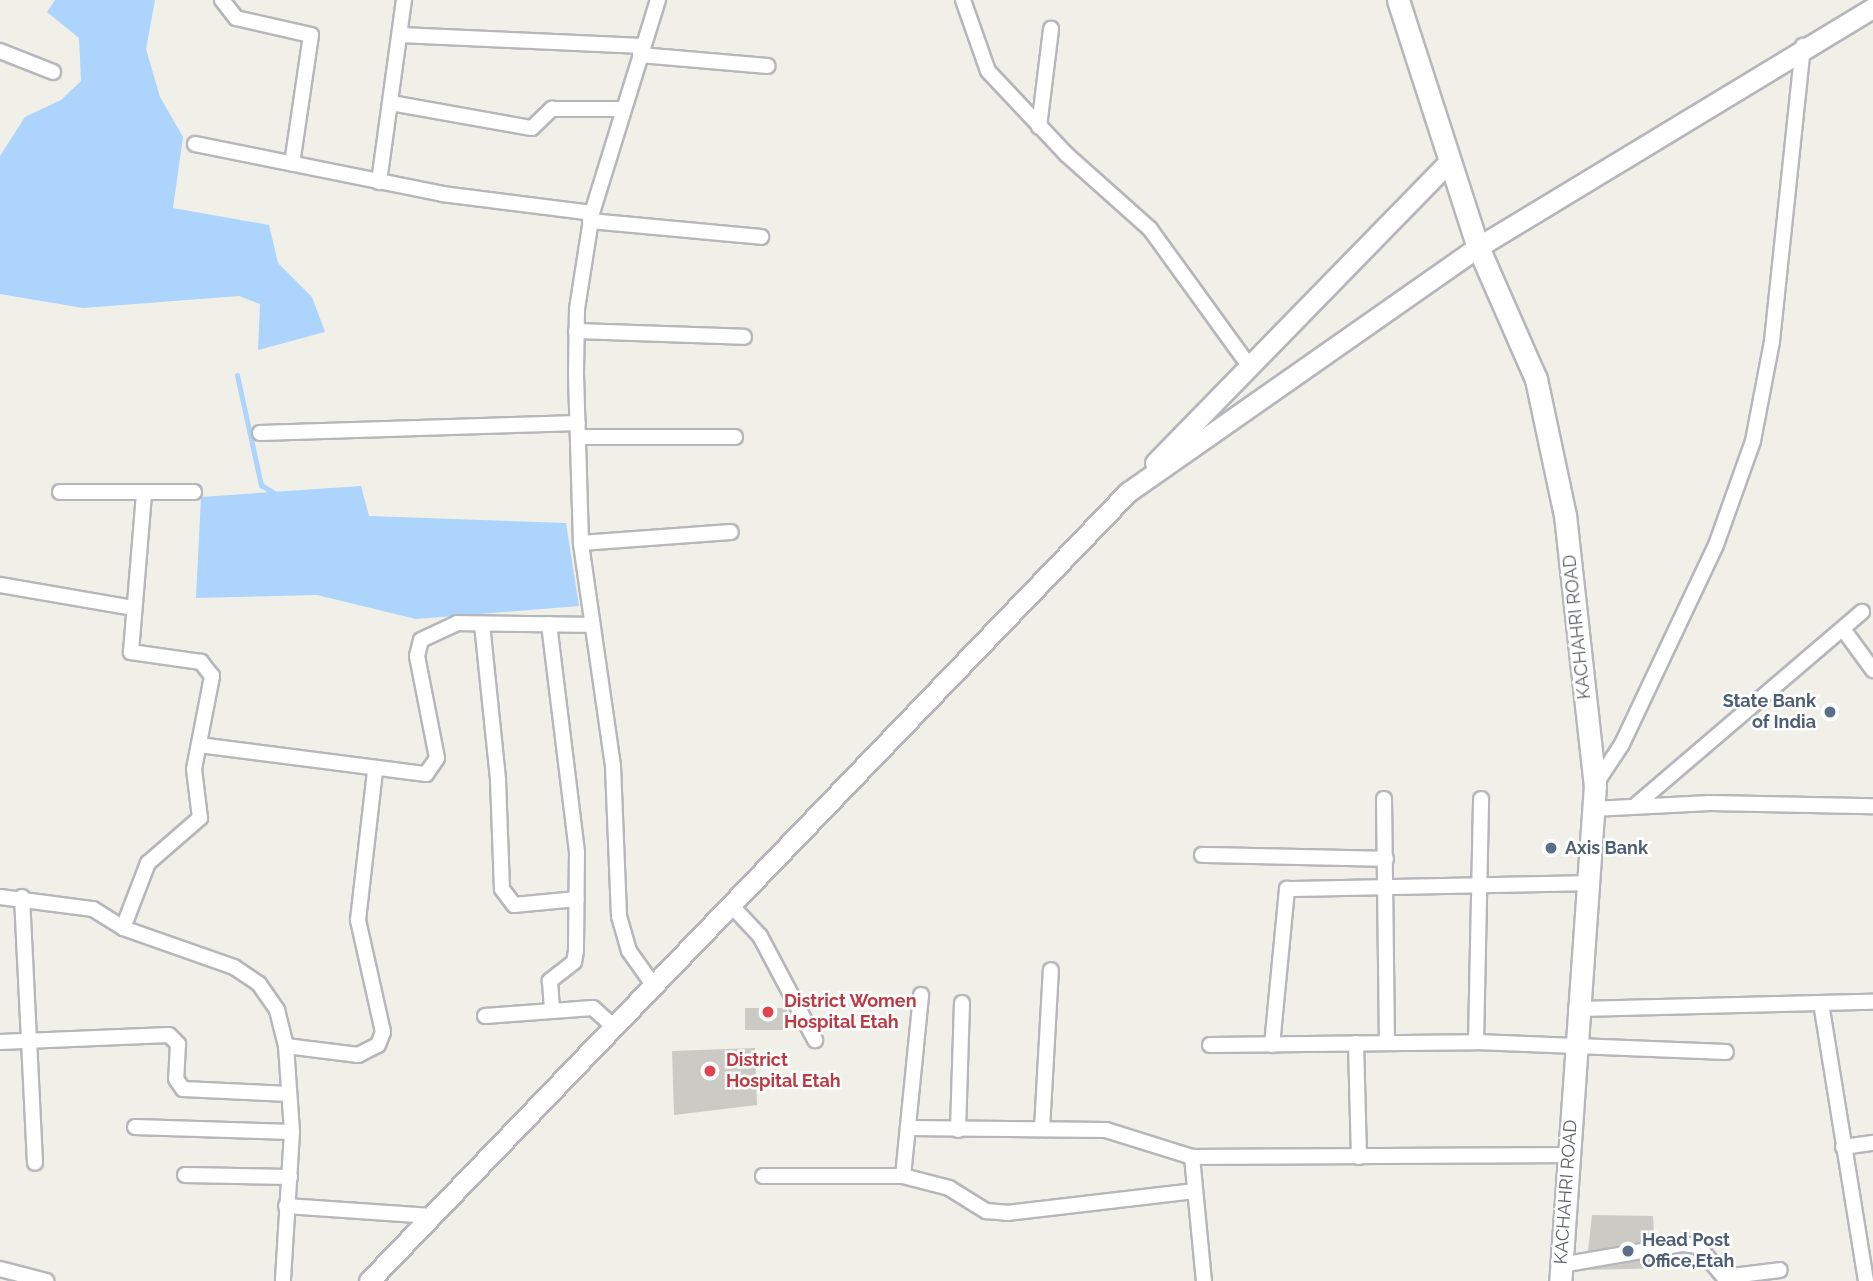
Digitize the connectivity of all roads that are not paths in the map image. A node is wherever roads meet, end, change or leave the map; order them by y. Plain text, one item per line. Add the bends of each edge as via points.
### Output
1 (222, 0) edge
2 (404, 0) edge
3 (658, 0) edge
4 (963, 0) edge
5 (1398, 0) edge
6 (1873, 8) edge
7 (1051, 29) dead end
8 (400, 35) junction
9 (1803, 46) junction
10 (0, 51) edge
11 (642, 51) junction
12 (768, 66) dead end
13 (52, 72) dead end
14 (391, 103) junction
15 (620, 109) junction
16 (1040, 127) junction
17 (195, 145) dead end
18 (1450, 161) junction
19 (292, 164) junction
20 (379, 182) junction
21 (591, 217) junction
22 (761, 237) dead end
23 (1478, 247) junction
24 (576, 331) junction
25 (744, 337) dead end
26 (1247, 363) junction
27 (578, 430) junction
28 (260, 433) dead end
29 (735, 437) dead end
30 (60, 492) dead end
31 (194, 492) dead end
32 (1128, 492) junction
33 (144, 494) junction
34 (731, 532) dead end
35 (581, 543) junction
36 (0, 585) edge
37 (133, 608) junction
38 (1862, 612) dead end
39 (482, 624) junction
40 (549, 624) junction
41 (592, 625) junction
42 (1843, 629) junction
43 (1873, 670) edge
44 (198, 746) junction
45 (375, 771) junction
46 (1595, 785) junction
47 (1384, 799) dead end
48 (1481, 799) dead end
49 (1637, 804) junction
50 (1873, 806) edge
51 (1593, 809) junction
52 (1202, 855) dead end
53 (1386, 859) junction
54 (1478, 881) junction
55 (1588, 883) junction
56 (1386, 885) junction
57 (0, 897) edge
58 (22, 897) junction
59 (577, 899) junction
60 (731, 905) junction
61 (123, 928) junction
62 (1051, 970) dead end
63 (654, 986) junction
64 (921, 995) dead end
65 (1873, 1002) edge
66 (962, 1003) dead end
67 (1821, 1003) junction
68 (1576, 1009) junction
69 (552, 1010) junction
70 (485, 1016) dead end
71 (614, 1027) junction
72 (815, 1040) dead end
73 (0, 1042) edge
74 (24, 1042) junction
75 (1387, 1042) junction
76 (1476, 1042) junction
77 (1356, 1043) junction
78 (1210, 1045) dead end
79 (1272, 1045) junction
80 (286, 1046) junction
81 (1575, 1048) junction
82 (1726, 1052) dead end
83 (289, 1094) junction
84 (135, 1126) dead end
85 (908, 1128) junction
86 (1042, 1129) junction
87 (958, 1130) junction
88 (292, 1132) junction
89 (1873, 1143) edge
90 (1843, 1147) junction
91 (1570, 1155) junction
92 (1192, 1157) junction
93 (1359, 1157) junction
94 (35, 1163) dead end
95 (185, 1175) dead end
96 (763, 1176) dead end
97 (903, 1176) junction
98 (290, 1177) junction
99 (1195, 1192) junction
100 (286, 1206) junction
101 (432, 1216) junction
102 (0, 1269) edge
103 (1780, 1270) dead end
104 (1560, 1273) edge
105 (46, 1281) edge
106 (283, 1281) edge
107 (369, 1281) edge
108 (1204, 1281) edge
109 (1866, 1281) edge

1 - 19 street via 236,18 311,35
2 - 8 street
3 - 11 street
4 - 16 street via 988,71
5 - 18 main road, KACHAHRI ROAD
6 - 9 street
7 - 16 street
8 - 11 street
8 - 14 street
9 - 23 street
9 - 46 street via 1772,341 1753,441 1716,545 1622,744
10 - 13 street
11 - 12 street
11 - 15 street
14 - 15 street via 532,128 552,109
14 - 20 street
15 - 21 street
16 - 26 street via 1150,229
17 - 19 street
18 - 23 main road, KACHAHRI ROAD
18 - 26 street
19 - 20 street
20 - 21 street
21 - 22 street
21 - 24 street
23 - 32 street
23 - 46 main road, KACHAHRI ROAD via 1535,379 1565,515
24 - 25 street
24 - 27 street
26 - 32 street
27 - 28 street
27 - 29 street
27 - 35 street
30 - 33 street
31 - 33 street
32 - 60 street
33 - 37 street
34 - 35 street
35 - 41 street
36 - 37 street
37 - 44 street via 131,652 209,667
38 - 42 street
39 - 40 street
39 - 45 street via 435,628 421,640 417,656 434,767 417,776
39 - 59 street via 498,780 502,889 514,905
40 - 41 street
40 - 59 street via 573,786
41 - 63 street via 614,766 619,916 629,951
42 - 43 street
42 - 49 street
44 - 45 street
44 - 61 street via 200,818 148,863
45 - 80 street via 358,920 383,1032 378,1045 358,1055
46 - 51 main road, KACHAHRI ROAD
47 - 53 street
48 - 54 street
49 - 50 street
49 - 51 street
51 - 55 main road, KACHAHRI ROAD
52 - 53 street
53 - 56 street
54 - 55 street
54 - 56 street
54 - 76 street
55 - 68 main road, KACHAHRI ROAD
56 - 75 street
56 - 79 street via 1287,889
57 - 58 street
58 - 61 street via 93,909
58 - 74 street
59 - 69 street via 574,962 550,981
60 - 63 street
60 - 72 street via 760,936
61 - 80 street via 234,967 259,984 277,1010
62 - 86 street
63 - 71 street
64 - 85 street
65 - 67 street
66 - 87 street
67 - 68 street
67 - 90 street
68 - 81 main road, KACHAHRI ROAD
69 - 70 street
69 - 71 street via 593,1008
71 - 101 street
73 - 74 street
74 - 83 street via 170,1035 178,1044 176,1079 183,1089
74 - 94 street
75 - 76 street
75 - 77 street
76 - 81 street
77 - 79 street
77 - 93 street
78 - 79 street
80 - 83 street
81 - 82 street
81 - 91 main road, KACHAHRI ROAD
83 - 88 street
84 - 88 street
85 - 87 street
85 - 97 street
86 - 87 street
86 - 92 street via 1129,1133
88 - 98 street
89 - 90 street
90 - 109 street
91 - 93 street
91 - 104 main road, KACHAHRI ROAD
92 - 93 street
92 - 99 street
95 - 98 street
96 - 97 street
97 - 99 street via 950,1188 986,1212
98 - 100 street
99 - 108 street
100 - 101 street
100 - 106 street
101 - 107 street
102 - 105 street
103 - 104 street via 1724,1277 1698,1246 1683,1244

